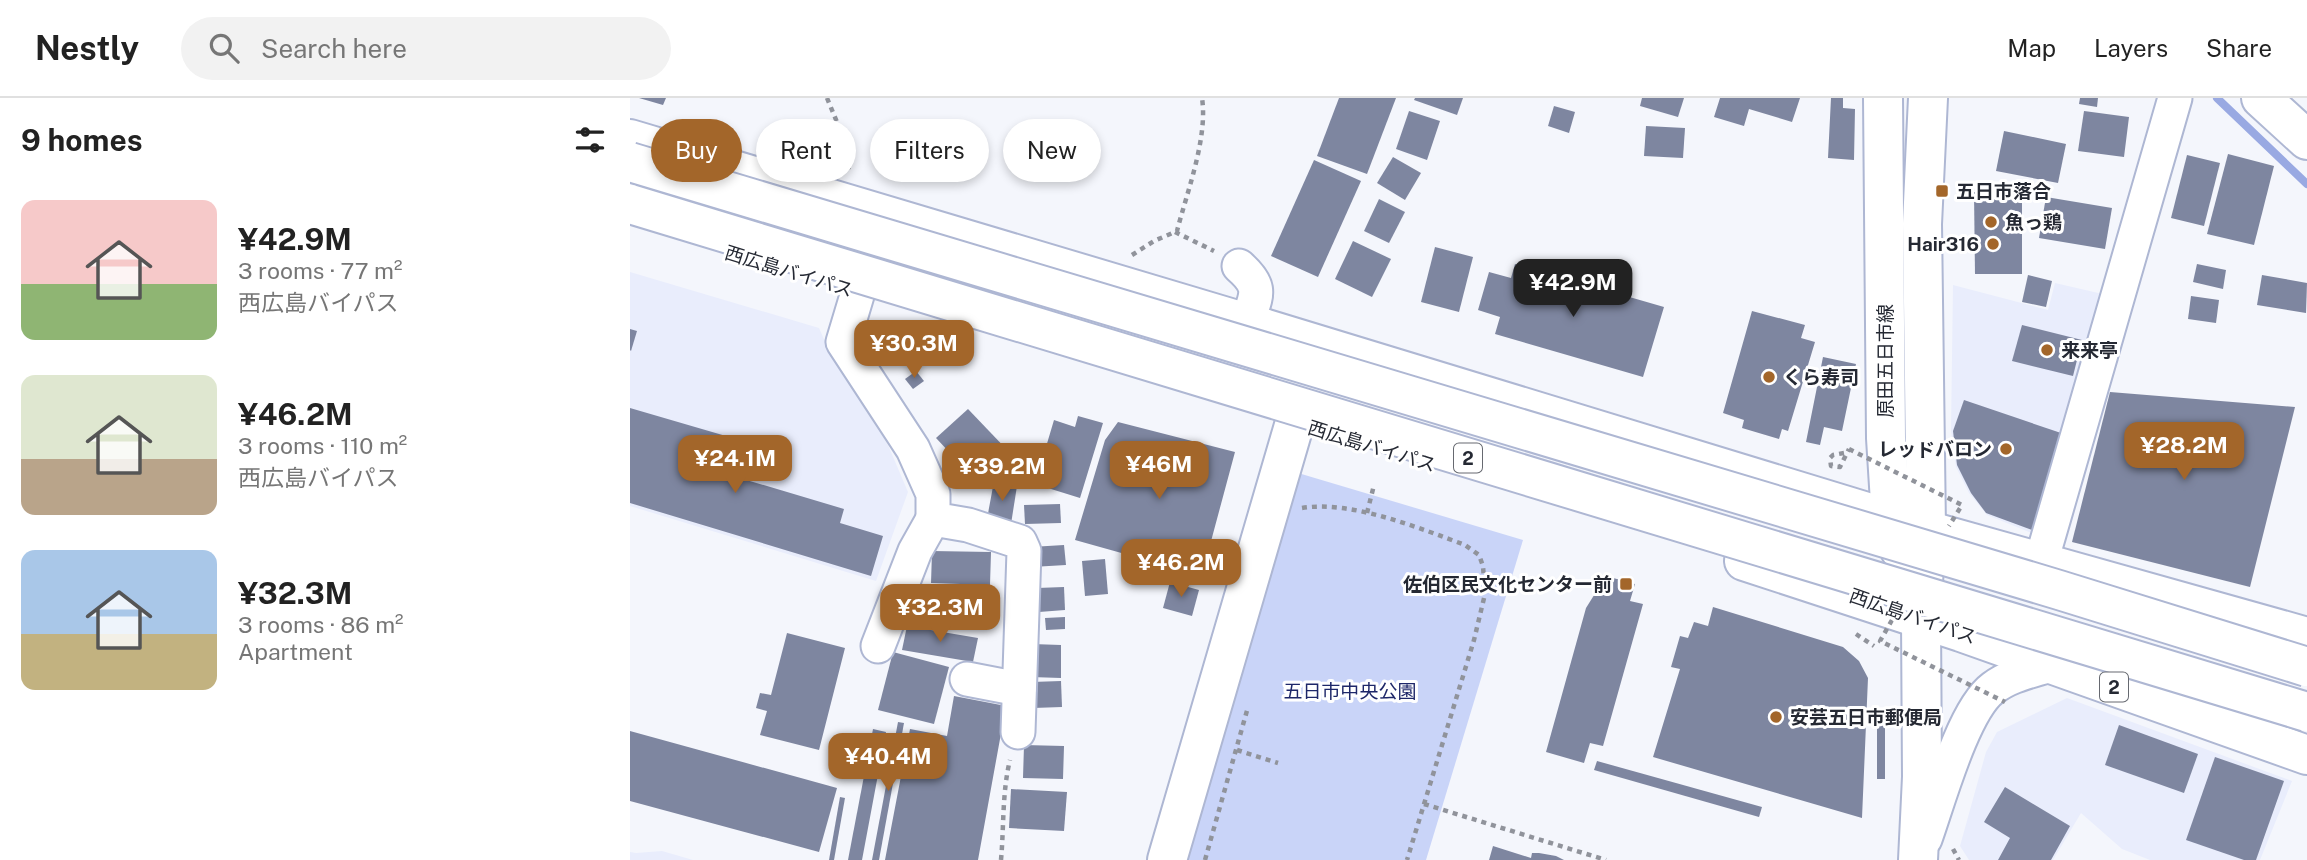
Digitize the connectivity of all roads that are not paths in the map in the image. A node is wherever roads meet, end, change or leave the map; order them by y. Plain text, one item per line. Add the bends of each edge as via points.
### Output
1 (1883, 98) edge
2 (1928, 98) edge
3 (2175, 98) edge
4 (2261, 98) edge
5 (630, 139) edge
6 (2307, 140) edge
7 (630, 162) edge
8 (630, 204) edge
9 (630, 223) edge
10 (1239, 266) road end
11 (858, 292) junction
12 (1247, 323) junction
13 (1295, 422) junction
14 (933, 519) junction
15 (1891, 519) junction
16 (1926, 530) junction
17 (2041, 562) junction
18 (1921, 619) junction
19 (2307, 637) edge
20 (878, 646) dead end
21 (2053, 664) junction
22 (2307, 667) edge
23 (967, 679) dead end
24 (1019, 689) junction
25 (2307, 712) edge
26 (1017, 732) road end
27 (2307, 755) edge
28 (1930, 854) edge
29 (1167, 860) edge

1 - 15 main road, 原田五日市線
2 - 16 main road, 原田五日市線 via 1922,223
3 - 17 street
4 - 6 main road
5 - 12 main road
7 - 22 main road, 2, bridge
8 - 25 main road, 西広島バイパス / 2, bridge
9 - 11 main road, 西広島バイパス / 2
10 - 12 street via 1252,278 1257,292
11 - 13 main road, 西広島バイパス / 2
11 - 14 street via 844,342 913,449 933,494
12 - 15 main road
13 - 18 main road, 西広島バイパス / 2 via 1598,513
13 - 29 main road
14 - 20 street via 915,551
14 - 24 street via 1020,542 1024,551
15 - 16 main road
15 - 18 main road, 原田五日市線
16 - 17 main road
16 - 18 main road, 原田五日市線
17 - 19 main road
18 - 21 main road, 西広島バイパス / 2
18 - 28 main road, 原田五日市線
21 - 27 main road, 西広島バイパス / 2
21 - 28 street via 2007,679 1979,704 1960,743
23 - 24 street
24 - 26 street

